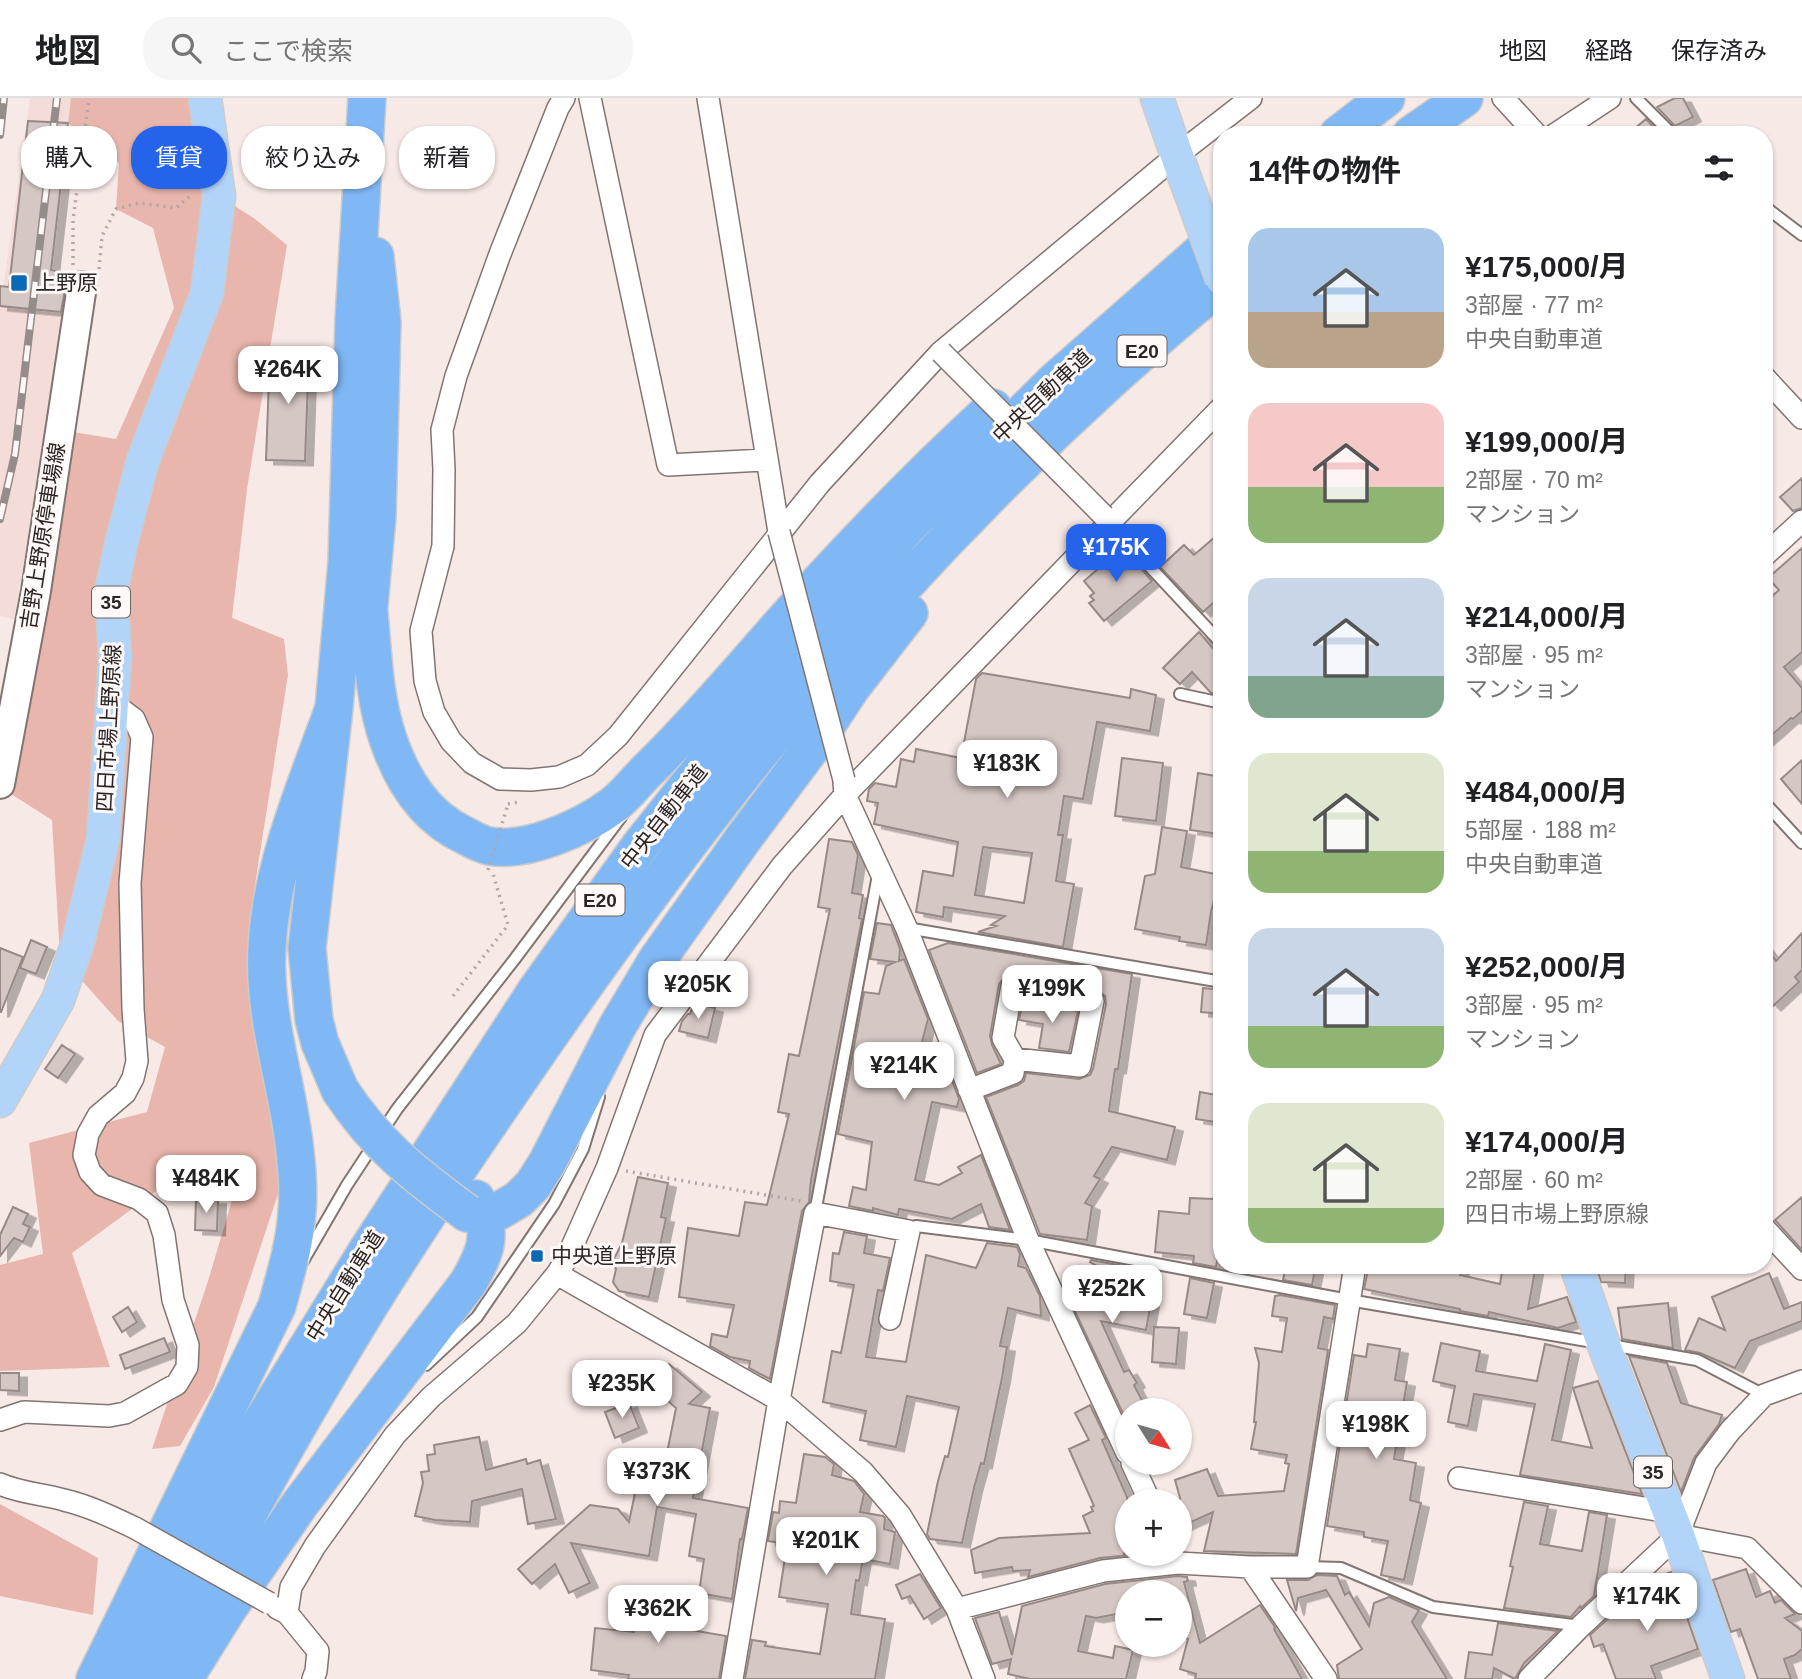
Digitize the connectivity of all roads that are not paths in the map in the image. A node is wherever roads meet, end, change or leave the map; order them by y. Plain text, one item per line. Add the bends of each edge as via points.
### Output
1 (205, 98) edge
2 (367, 98) edge
3 (378, 98) edge
4 (564, 98) edge
5 (590, 98) edge
6 (708, 98) edge
7 (1157, 98) edge
8 (1251, 98) edge
9 (1386, 98) edge
10 (1464, 98) edge
11 (1503, 98) edge
12 (1610, 98) edge
13 (1636, 98) edge
14 (1220, 126) edge
15 (1350, 126) edge
16 (1424, 126) edge
17 (1533, 126) edge
18 (1557, 126) edge
19 (1664, 126) edge
20 (1213, 132) edge
21 (1179, 163) junction
22 (1773, 212) edge
23 (1213, 232) edge
24 (1802, 235) edge
25 (1213, 242) edge
26 (1213, 256) edge
27 (79, 280) road end
28 (1213, 289) edge
29 (941, 352) junction
30 (1773, 387) edge
31 (1213, 416) edge
32 (1802, 418) edge
33 (1065, 422) junction
34 (766, 460) junction
35 (1107, 520) junction
36 (1802, 521) edge
37 (779, 533) junction
38 (1773, 548) edge
39 (369, 613) junction
40 (1213, 634) edge
41 (1180, 694) dead end
42 (1213, 701) edge
43 (111, 702) junction
44 (334, 708) junction
45 (684, 735) junction
46 (0, 784) edge
47 (844, 788) junction
48 (1773, 812) edge
49 (1802, 844) edge
50 (879, 872) junction
51 (906, 927) junction
52 (1213, 980) edge
53 (617, 1027) junction
54 (1015, 1059) junction
55 (347, 1085) junction
56 (969, 1090) junction
57 (0, 1101) edge
58 (816, 1208) junction
59 (476, 1209) junction
60 (909, 1231) junction
61 (1773, 1238) edge
62 (1028, 1240) junction
63 (1802, 1269) edge
64 (557, 1274) junction
65 (1353, 1274) edge
66 (1579, 1274) edge
67 (1349, 1300) junction
68 (277, 1306) junction
69 (890, 1319) dead end
70 (1603, 1343) junction
71 (422, 1368) dead end
72 (411, 1376) dead end
73 (1802, 1381) edge
74 (1764, 1395) junction
75 (779, 1400) junction
76 (377, 1401) junction
77 (0, 1420) edge
78 (1115, 1427) edge
79 (1460, 1478) dead end
80 (0, 1484) edge
81 (1673, 1524) junction
82 (1192, 1560) edge
83 (1131, 1566) edge
84 (1250, 1567) junction
85 (1307, 1567) junction
86 (1802, 1603) edge
87 (278, 1608) junction
88 (957, 1609) junction
89 (1581, 1626) junction
90 (95, 1679) edge
91 (122, 1679) edge
92 (156, 1679) edge
93 (184, 1679) edge
94 (313, 1679) edge
95 (732, 1679) edge
96 (984, 1679) edge
97 (1326, 1679) edge
98 (1529, 1679) edge
99 (1728, 1679) edge

1 - 43 main road, 四日市場上野原線 / 35 via 219,196 207,293 143,460 121,544 111,592 115,657
2 - 44 highway via 347,562
3 - 39 highway via 372,243 382,322 377,517
4 - 37 street via 496,266 456,376 442,430 443,546 421,631 425,681 434,712 451,741 472,763 499,779 559,777 587,765 618,736
5 - 34 street via 668,465
6 - 34 street
7 - 21 main road
8 - 14 street
9 - 15 highway
10 - 16 highway
11 - 17 street
12 - 18 street
13 - 19 lane
20 - 21 street
21 - 26 main road, bridge
21 - 29 street
22 - 24 lane
23 - 45 highway via 1041,365 933,463 848,550
25 - 91 highway, 中央自動車道 / E20 via 1054,382 909,525 826,618 640,846 536,991 367,1251 255,1433
27 - 46 main road, 吉野上野原停車場線 via 36,591
28 - 33 highway, 中央自動車道 / E20
29 - 35 street, bridge
29 - 37 street
30 - 32 street
31 - 35 street
33 - 53 highway via 851,688 657,960
33 - 92 highway, 中央自動車道 / E20 via 968,517 802,702 730,790 580,992 421,1222 357,1325
34 - 37 street
35 - 40 lane
35 - 47 street
36 - 38 street
37 - 47 street, bridge
39 - 45 highway via 377,699 387,737 409,787 444,823 487,845 528,843 584,825 614,805
39 - 55 highway via 325,933 328,1001
41 - 42 lane
43 - 57 main road, 四日市場上野原線 / 35 via 103,839 78,942 58,1000
43 - 77 street via 134,719 142,737 130,883 137,1061 125,1093 98,1116 84,1155 90,1172 102,1185 139,1199 157,1213 173,1300 188,1345 187,1367 177,1384 125,1413 24,1412
44 - 55 highway via 307,948 320,1043
44 - 68 highway via 283,854 266,950 297,1186 297,1213
45 - 68 lane via 397,1109
47 - 50 street
47 - 64 street via 655,1035 607,1168
48 - 49 lane
50 - 51 street
50 - 58 lane
51 - 52 lane
51 - 56 street
53 - 59 highway via 533,1185 499,1210
53 - 71 lane via 583,1149 568,1180 487,1303 464,1331
54 - 54 street via 1003,1038 1012,986 1093,1001 1080,1066
54 - 56 street via 1013,1073
55 - 59 highway, bridge via 365,1128 384,1147 428,1184
56 - 62 street
58 - 60 street
58 - 75 street
59 - 76 highway via 488,1230 474,1274
60 - 62 lane via 916,1226
60 - 69 street
61 - 63 street
62 - 67 lane
62 - 78 street
64 - 75 street
64 - 87 street via 517,1323 431,1397 395,1435 315,1546
65 - 67 street
66 - 70 main road, 35
67 - 70 lane
67 - 85 street
68 - 90 highway
70 - 74 lane via 1697,1360
70 - 81 main road, 35
72 - 76 lane
73 - 74 street
74 - 81 street via 1706,1463
75 - 88 street via 863,1472 900,1516
75 - 95 street
76 - 93 highway via 293,1514
79 - 81 street
80 - 87 street, bridge via 103,1513
81 - 86 street via 1747,1548
81 - 89 street
81 - 99 main road, 35
82 - 84 street
83 - 88 street
84 - 85 street
84 - 97 street
85 - 89 lane via 1341,1568 1433,1607
87 - 94 street via 318,1651
88 - 96 street
89 - 98 street

